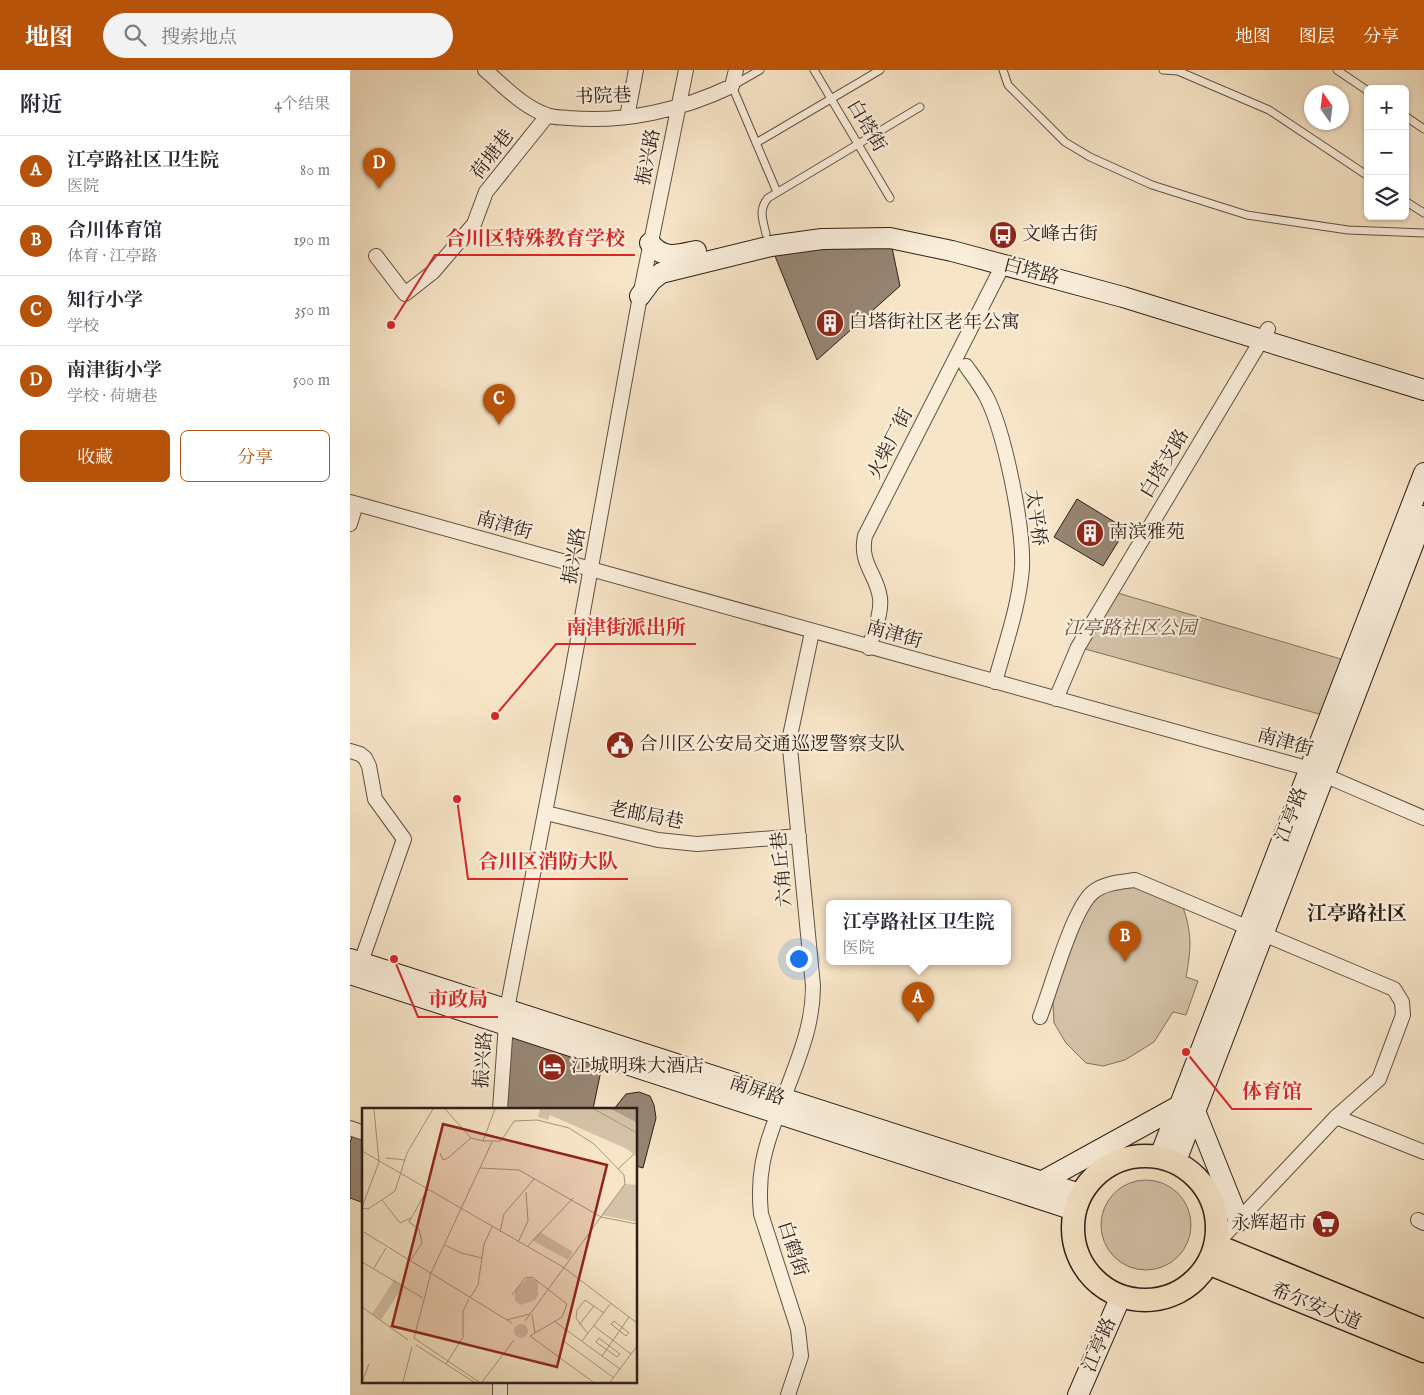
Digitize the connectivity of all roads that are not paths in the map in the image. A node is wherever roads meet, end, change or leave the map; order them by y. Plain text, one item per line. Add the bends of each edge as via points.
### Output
1 (485, 70) edge
2 (636, 70) edge
3 (686, 70) edge
4 (736, 70) edge
5 (760, 70) edge
6 (814, 70) edge
7 (880, 70) edge
8 (1003, 70) edge
9 (1163, 70) edge
10 (1337, 70) edge
11 (732, 86) junction
12 (1364, 88) edge
13 (831, 99) junction
14 (920, 107) dead end
15 (678, 108) junction
16 (547, 116) junction
17 (627, 117) junction
18 (1409, 119) edge
19 (1424, 129) edge
20 (756, 143) junction
21 (858, 144) junction
22 (1366, 175) edge
23 (777, 192) junction
24 (890, 198) dead end
25 (1409, 204) edge
26 (1424, 213) edge
27 (1424, 233) edge
28 (766, 234) junction
29 (650, 243) junction
30 (376, 256) dead end
31 (1003, 265) junction
32 (640, 296) junction
33 (1265, 335) junction
34 (966, 366) dead end
35 (1424, 377) edge
36 (1424, 390) edge
37 (1424, 473) edge
38 (353, 503) edge
39 (1424, 516) edge
40 (350, 524) edge
41 (591, 570) junction
42 (812, 632) junction
43 (869, 648) junction
44 (995, 682) junction
45 (1056, 699) junction
46 (350, 751) edge
47 (1317, 772) junction
48 (546, 813) junction
49 (1424, 818) edge
50 (799, 836) junction
51 (1255, 932) junction
52 (354, 965) edge
53 (506, 1016) junction
54 (1040, 1017) dead end
55 (780, 1106) junction
56 (500, 1108) edge
57 (1187, 1108) junction
58 (1336, 1117) junction
59 (350, 1128) edge
60 (362, 1132) edge
61 (1424, 1152) edge
62 (1168, 1159) junction
63 (1041, 1182) junction
64 (1077, 1202) junction
65 (1239, 1220) junction
66 (1211, 1254) junction
67 (1121, 1296) junction
68 (1424, 1331) edge
69 (1424, 1351) edge
70 (500, 1382) edge
71 (500, 1395) edge
72 (788, 1395) edge
73 (1078, 1395) edge

1 - 16 street, 书院巷
2 - 17 street
3 - 15 street, 振兴路
4 - 11 street
5 - 11 lane
6 - 13 lane, 白塔街
7 - 13 lane
8 - 27 lane via 1008,85 1065,142 1152,185 1247,215 1348,230
9 - 22 lane via 1178,71 1269,110
10 - 12 lane
11 - 15 street, 书院巷
11 - 20 lane
13 - 20 lane
13 - 21 lane, 白塔街
14 - 21 lane
15 - 17 street, 书院巷
15 - 29 street, 振兴路
16 - 17 street, 书院巷 via 584,119
16 - 30 street, 荷塘巷 via 486,192 474,224 426,278 405,294
18 - 19 lane
20 - 23 lane
21 - 23 lane
21 - 24 lane, 白塔街
23 - 28 lane via 762,204
25 - 26 lane
28 - 29 street, 白塔路 via 674,256 664,255
28 - 33 street, 白塔路 via 820,227 890,226 952,239 1127,286
29 - 32 street, 振兴路
31 - 32 street, 白塔路 via 890,238 822,239 771,246 675,268 651,281
31 - 33 street, 白塔路
31 - 43 street, 火柴厂街 via 866,536 866,562 880,600
32 - 41 street, 振兴路
33 - 35 street, 白塔路
33 - 36 street, 白塔路
33 - 45 street, 白塔支路 via 1078,647
34 - 44 street, 太平桥 via 987,397 998,426 1021,543 1022,567 1017,603
37 - 47 street, 江亭路
38 - 40 street
38 - 41 street, 南津街
39 - 47 street, 江亭路
41 - 42 street, 南津街
41 - 48 street, 振兴路
42 - 43 street, 南津街
42 - 50 street, 六角丘巷 via 790,736
43 - 44 street, 南津街
44 - 45 street, 南津街
45 - 47 street, 南津街
46 - 52 street via 365,758 375,800 404,839
47 - 49 street, 南津街
47 - 51 street, 江亭路
48 - 50 street, 老邮局巷 via 666,841 697,844
48 - 53 street, 振兴路
50 - 55 street, 六角丘巷 via 813,1011
51 - 54 street via 1135,880 1113,882 1092,893 1077,915
51 - 57 street, 江亭路
51 - 58 street via 1394,990 1402,1002 1403,1015 1379,1079
52 - 53 street, 南屏路
53 - 55 street, 南屏路
53 - 56 street, 振兴路
55 - 63 street, 南屏路
55 - 64 street, 南屏路
55 - 72 street, 白鹤街 via 763,1152 759,1196 761,1214 798,1329 801,1356
57 - 62 street, 江亭路
57 - 63 street
57 - 65 street
58 - 61 street
58 - 65 street
59 - 60 street
62 - 64 main road via 1145,1156 1122,1159 1087,1183
62 - 66 main road via 1202,1183 1213,1202 1217,1224
63 - 64 street, 南屏路
64 - 67 main road via 1074,1242 1080,1260 1104,1288
65 - 66 street
66 - 67 main road via 1188,1285 1173,1294 1156,1299
66 - 68 main road, 希尔安大道
66 - 69 main road, 希尔安大道
67 - 73 street, 江亭路
70 - 71 street

